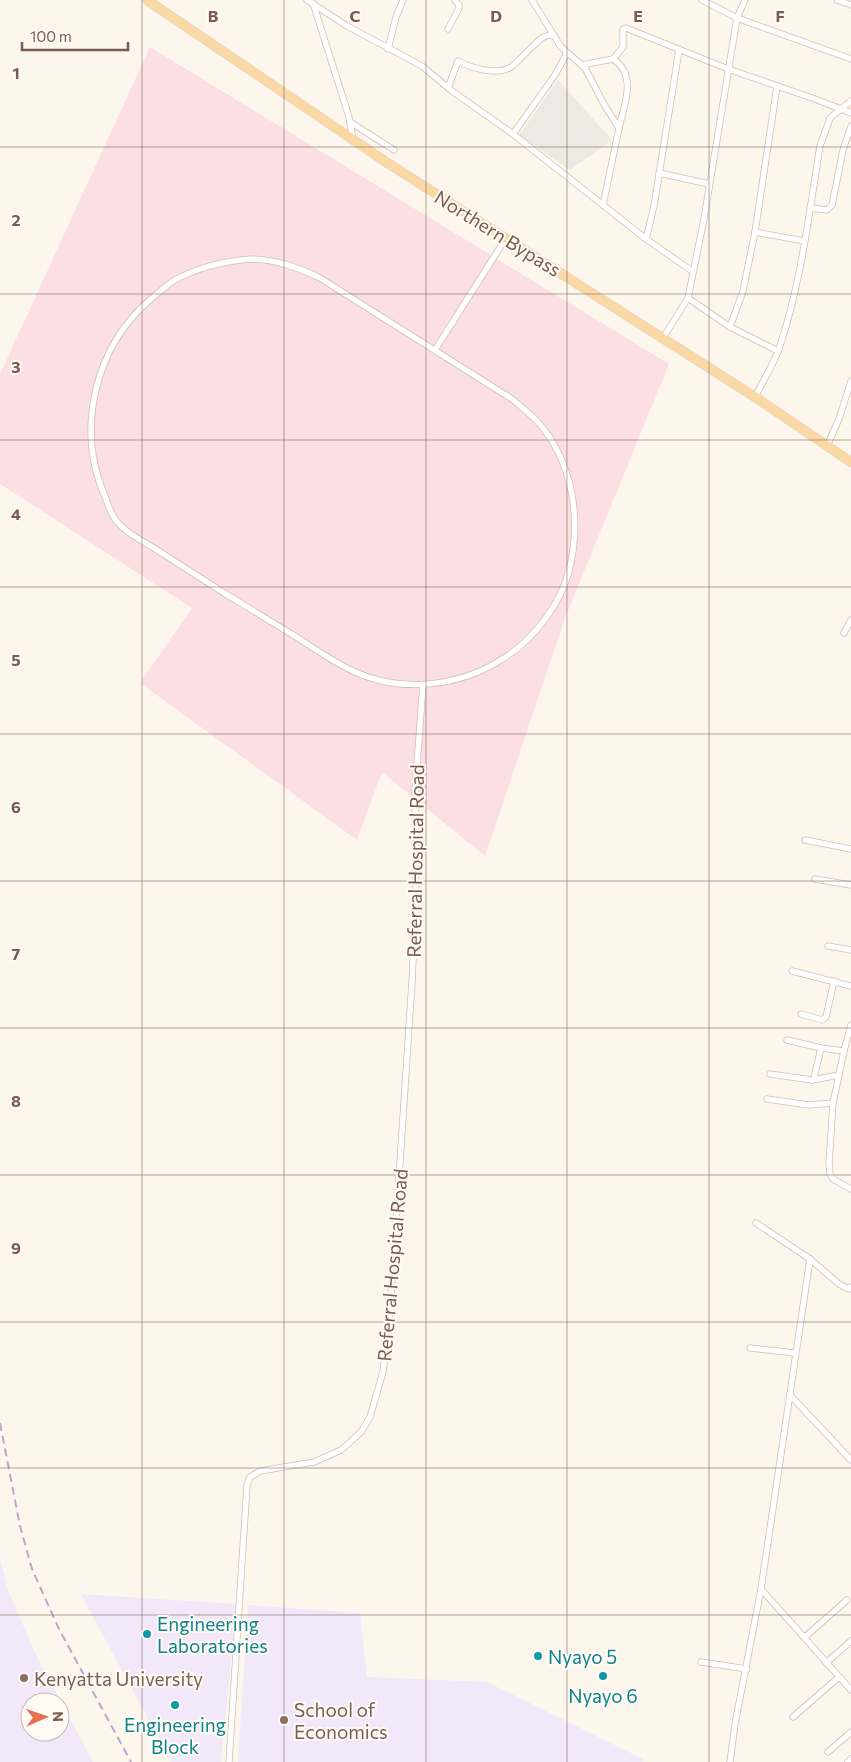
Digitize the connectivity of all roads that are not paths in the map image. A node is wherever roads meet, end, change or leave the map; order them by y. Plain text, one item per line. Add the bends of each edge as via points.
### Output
1 (146, 0) edge
2 (307, 0) edge
3 (404, 0) edge
4 (456, 0) edge
5 (532, 0) edge
6 (702, 0) edge
7 (745, 0) edge
8 (837, 0) edge
9 (312, 2) edge
10 (851, 5) edge
11 (736, 18) junction
12 (448, 29) dead end
13 (554, 34) junction
14 (388, 49) junction
15 (679, 50) junction
16 (567, 53) junction
17 (851, 59) edge
18 (613, 60) junction
19 (582, 65) junction
20 (728, 69) junction
21 (777, 86) junction
22 (448, 88) junction
23 (851, 101) edge
24 (841, 108) junction
25 (851, 113) edge
26 (350, 122) junction
27 (851, 126) edge
28 (619, 128) junction
29 (512, 134) junction
30 (353, 140) junction
31 (394, 150) dead end
32 (659, 173) junction
33 (709, 184) junction
34 (603, 205) junction
35 (810, 208) junction
36 (754, 232) junction
37 (506, 238) junction
38 (646, 239) junction
39 (804, 241) junction
40 (692, 270) junction
41 (688, 298) junction
42 (730, 327) junction
43 (663, 338) junction
44 (435, 350) junction
45 (778, 350) junction
46 (851, 381) edge
47 (755, 397) junction
48 (827, 446) junction
49 (851, 462) edge
50 (851, 620) edge
51 (844, 632) dead end
52 (422, 686) junction
53 (805, 840) dead end
54 (851, 849) edge
55 (815, 878) dead end
56 (851, 885) edge
57 (828, 946) dead end
58 (851, 950) edge
59 (792, 971) dead end
60 (834, 981) junction
61 (851, 986) edge
62 (801, 1014) dead end
63 (851, 1025) edge
64 (787, 1040) dead end
65 (821, 1048) junction
66 (844, 1050) junction
67 (770, 1074) dead end
68 (839, 1075) junction
69 (812, 1080) junction
70 (767, 1099) dead end
71 (833, 1104) junction
72 (851, 1189) edge
73 (756, 1222) dead end
74 (810, 1259) junction
75 (850, 1289) edge
76 (750, 1348) dead end
77 (795, 1353) junction
78 (790, 1395) junction
79 (851, 1460) edge
80 (761, 1589) junction
81 (847, 1600) dead end
82 (805, 1638) junction
83 (851, 1641) edge
84 (701, 1662) dead end
85 (826, 1663) junction
86 (747, 1669) junction
87 (839, 1677) junction
88 (851, 1690) edge
89 (793, 1717) dead end
90 (851, 1732) edge
91 (828, 1752) dead end
92 (851, 1759) edge
93 (229, 1762) edge
94 (730, 1762) edge
95 (848, 1762) edge

1 - 30 main road, Northern Bypass
2 - 9 street
3 - 14 street
4 - 12 street via 459,8
5 - 13 street
6 - 11 street
7 - 11 street
8 - 10 street
9 - 14 street
9 - 26 street
11 - 17 street
11 - 20 street
13 - 16 street
13 - 22 street via 543,36 507,69 483,70 458,61
14 - 22 street via 422,66
15 - 18 street via 625,28 623,47
15 - 20 street
15 - 32 street
16 - 19 street
16 - 29 street
18 - 19 street
18 - 28 street via 620,64 628,82
19 - 28 street
20 - 21 street
20 - 33 street
21 - 24 street
21 - 36 street
22 - 29 street
23 - 24 street
24 - 25 street
24 - 35 street via 833,114 820,146
26 - 30 street
26 - 31 street
27 - 35 street via 844,144 832,205 827,210
28 - 34 street
29 - 34 street
30 - 37 main road, Northern Bypass
32 - 33 street
32 - 38 street
33 - 40 street
34 - 38 street
35 - 39 street
36 - 39 street
36 - 42 street via 743,292
37 - 43 main road, Northern Bypass
37 - 44 street
38 - 40 street
39 - 45 street
40 - 41 street
41 - 42 street
41 - 43 street
42 - 45 street
43 - 47 main road, Northern Bypass
44 - 52 street via 512,399 546,432 566,470 573,499 575,530 565,584 541,624 524,643 487,669
44 - 52 street via 320,278 296,267 278,261 252,259 211,265 171,282 136,312 100,372 90,430 92,459 100,486 114,518 131,533 353,671 389,682
45 - 47 street
46 - 48 street
47 - 48 main road, Northern Bypass
48 - 49 main road, Northern Bypass
50 - 51 street
52 - 93 street, Referral Hospital Road via 415,790 416,892 412,982 383,1372 370,1417 361,1432 341,1450 314,1462 260,1471 250,1477 247,1484
53 - 54 street
55 - 56 street
57 - 58 street
59 - 60 street
60 - 61 street
60 - 62 street via 826,1016 822,1020
63 - 66 street
64 - 65 street
65 - 66 street
65 - 69 street
66 - 68 street
67 - 69 street
68 - 69 street
68 - 71 street
70 - 71 street via 809,1105
71 - 72 street via 830,1174
73 - 74 street
74 - 75 street via 839,1284
74 - 77 street
76 - 77 street
77 - 78 street
78 - 79 street
78 - 80 street
80 - 82 street
80 - 86 street
81 - 82 street
82 - 85 street
83 - 85 street
84 - 86 street
85 - 87 street
86 - 94 street
87 - 88 street
87 - 89 street
90 - 91 street
92 - 95 street

